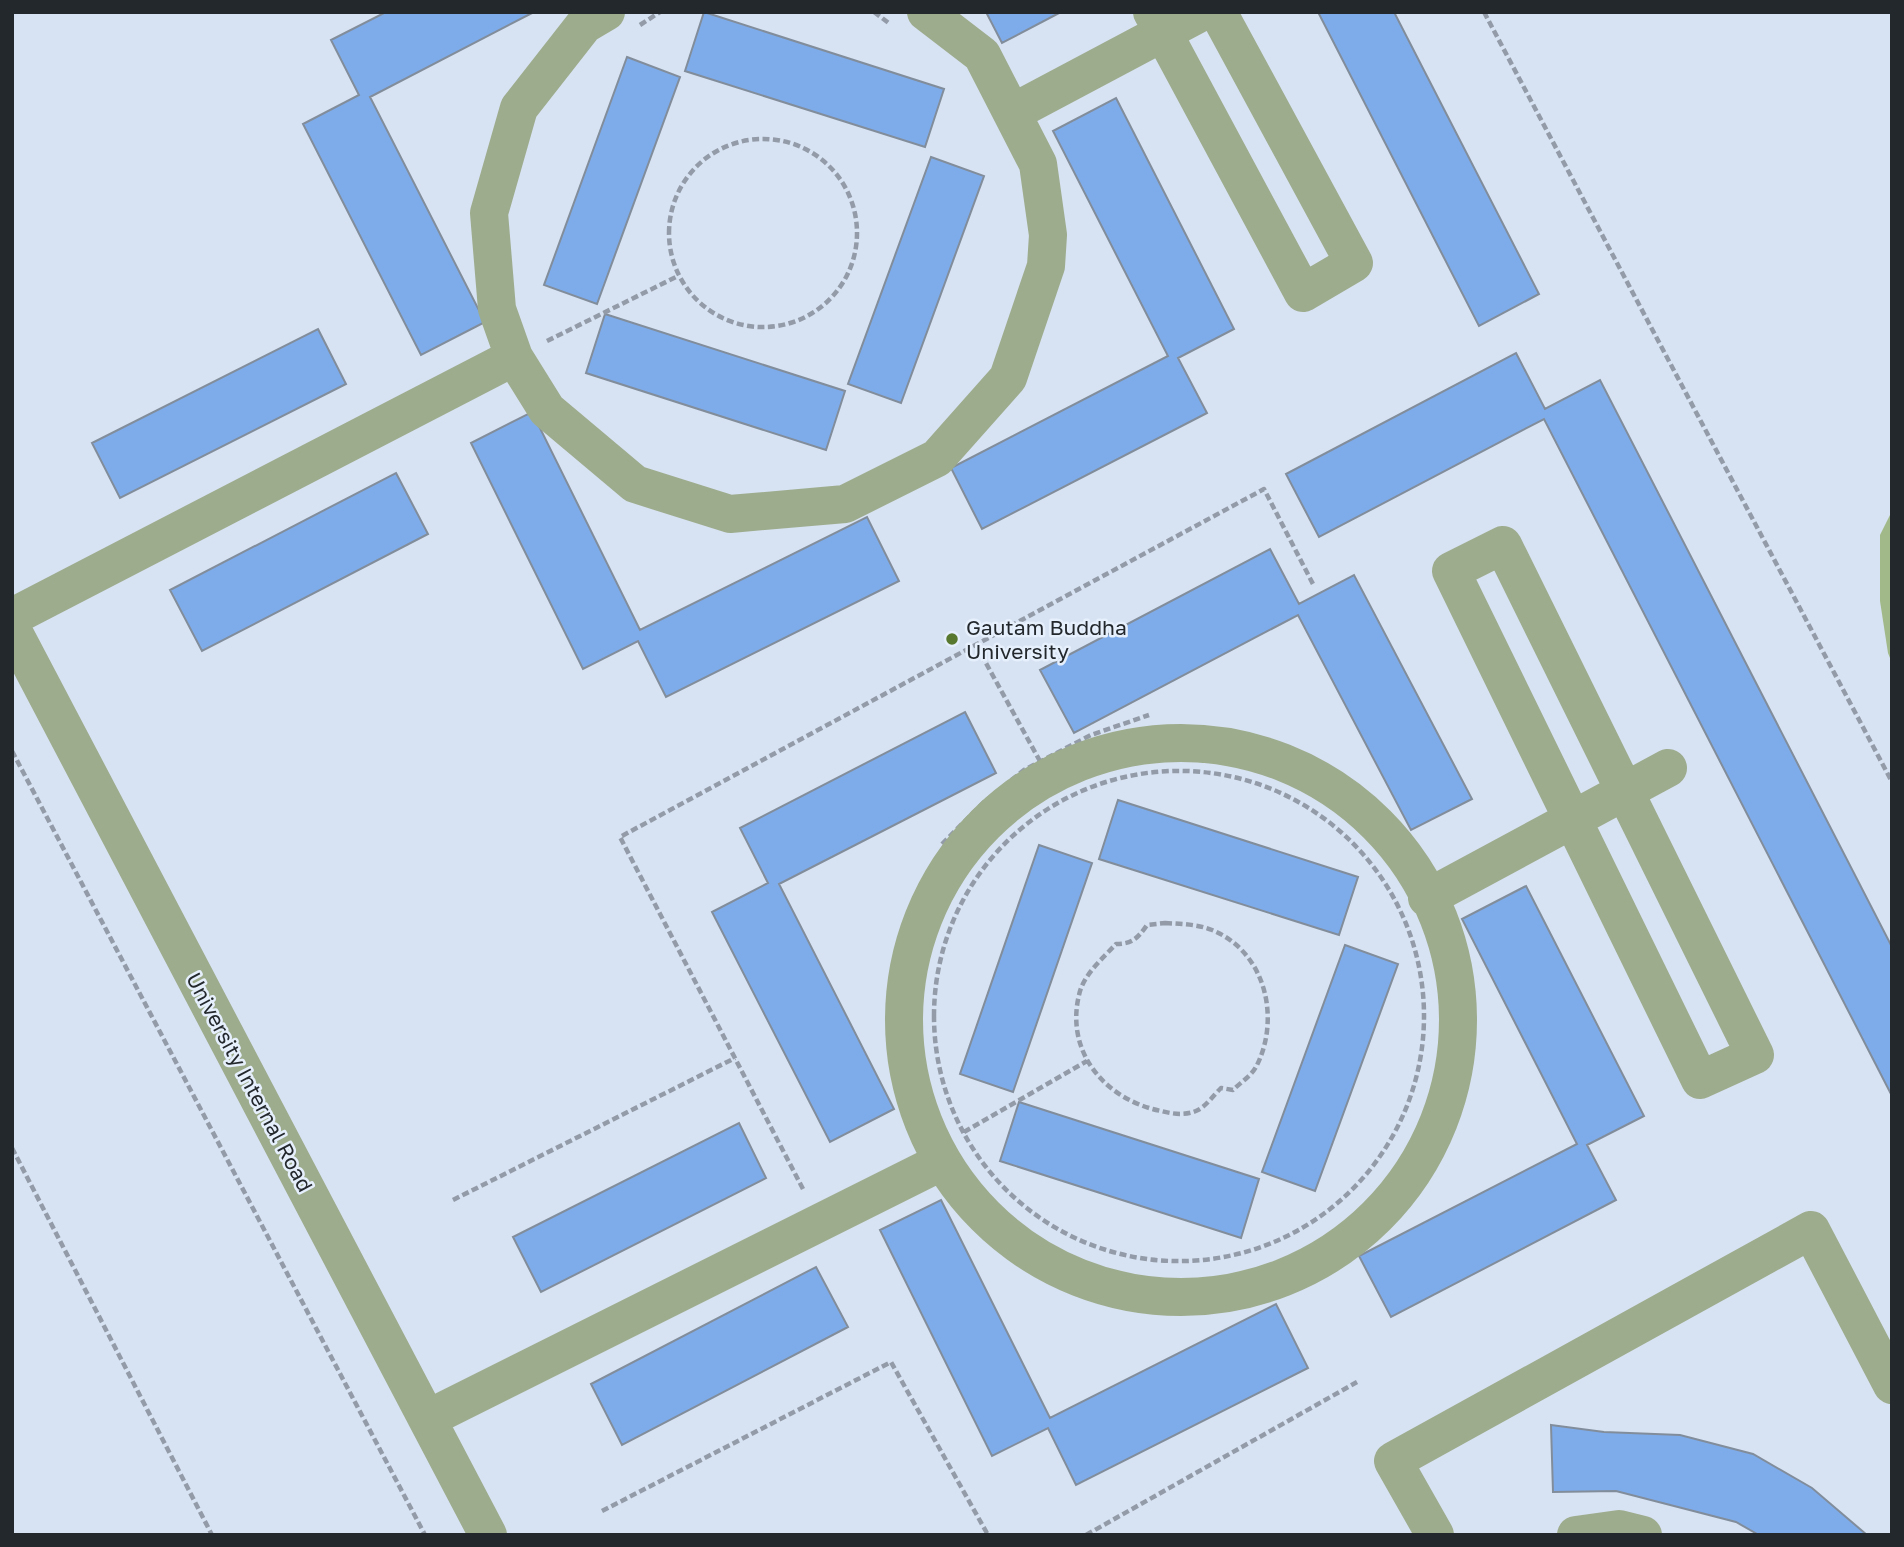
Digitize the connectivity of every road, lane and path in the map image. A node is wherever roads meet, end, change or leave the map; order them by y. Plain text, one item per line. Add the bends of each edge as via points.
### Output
1 (660, 12) edge
2 (874, 12) edge
3 (1202, 12) edge
4 (1218, 12) edge
5 (1484, 12) edge
6 (910, 19) edge
7 (621, 20) edge
8 (1157, 23) edge
9 (1012, 113) junction
10 (1279, 125) junction
11 (1227, 153) junction
12 (678, 276) junction
13 (543, 332) dead end
14 (531, 349) junction
15 (554, 352) dead end
16 (1314, 586) dead end
17 (12, 617) edge
18 (12, 629) edge
19 (976, 645) junction
20 (1149, 715) dead end
21 (12, 751) edge
22 (1041, 762) junction
23 (1668, 768) dead end
24 (1892, 782) edge
25 (1624, 791) junction
26 (1572, 819) junction
27 (942, 844) dead end
28 (1427, 898) junction
29 (735, 1058) junction
30 (1087, 1061) junction
31 (952, 1147) junction
32 (12, 1148) edge
33 (453, 1200) dead end
34 (820, 1222) junction
35 (1357, 1382) dead end
36 (1892, 1385) edge
37 (427, 1419) junction
38 (602, 1511) dead end
39 (212, 1535) edge
40 (425, 1535) edge
41 (488, 1535) edge
42 (988, 1535) edge
43 (1086, 1535) edge
44 (1435, 1535) edge
45 (1576, 1535) edge
46 (1643, 1535) edge

1 - 7 path
2 - 6 path
3 - 8 lane
4 - 10 lane
5 - 24 path
6 - 9 lane via 982,55
7 - 14 lane via 584,25 519,107 489,214 496,309
8 - 9 lane
8 - 11 lane
9 - 14 lane via 1038,164 1048,235 1046,266 1009,378 937,458 845,504 730,514 635,484 547,410
10 - 11 lane
10 - 11 lane via 1354,263 1303,293
12 - 12 path via 696,301 722,318 752,327 782,326 811,314 835,294 852,266 858,234 854,203 839,175 815,153 786,140 754,138 724,146 698,163 679,188 670,217 669,248
12 - 14 path
13 - 14 path
14 - 15 path
14 - 17 lane
16 - 19 path via 1264,489
18 - 37 lane, University Internal Road
19 - 22 path
19 - 29 path via 620,837
20 - 22 path via 1091,735
21 - 40 path
22 - 27 path via 982,803
23 - 25 lane
25 - 26 lane
25 - 26 lane via 1503,545 1451,571
25 - 26 lane via 1755,1055 1700,1080
26 - 28 lane
28 - 31 lane via 1453,948 1462,1019 1460,1050 1422,1161 1352,1242 1259,1289 1144,1298 1050,1268 961,1194
28 - 31 lane via 1396,839 1301,766 1202,741 1087,757 999,809 933,891 902,989 911,1092 928,1142
29 - 33 path
29 - 34 path
30 - 30 path via 1076,1030 1079,993 1093,968 1116,944 1129,944 1147,925 1190,924 1213,930 1236,944 1254,964 1266,994 1268,1028 1255,1070 1233,1090 1220,1088 1199,1110 1179,1115 1142,1108 1112,1091
30 - 31 path
31 - 31 path via 974,1154 1017,1202 1072,1238 1135,1258 1201,1261 1265,1246 1322,1215 1371,1169 1405,1114 1423,1050 1424,984 1407,921 1374,864 1330,820 1276,789 1215,772 1152,771 1091,786 1035,816 989,859 956,913 937,973 933,1035
31 - 34 lane
32 - 39 path
34 - 37 lane
35 - 43 path
36 - 44 lane via 1811,1230 1393,1461
37 - 41 lane, University Internal Road
38 - 42 path via 891,1362
45 - 46 lane via 1619,1528

